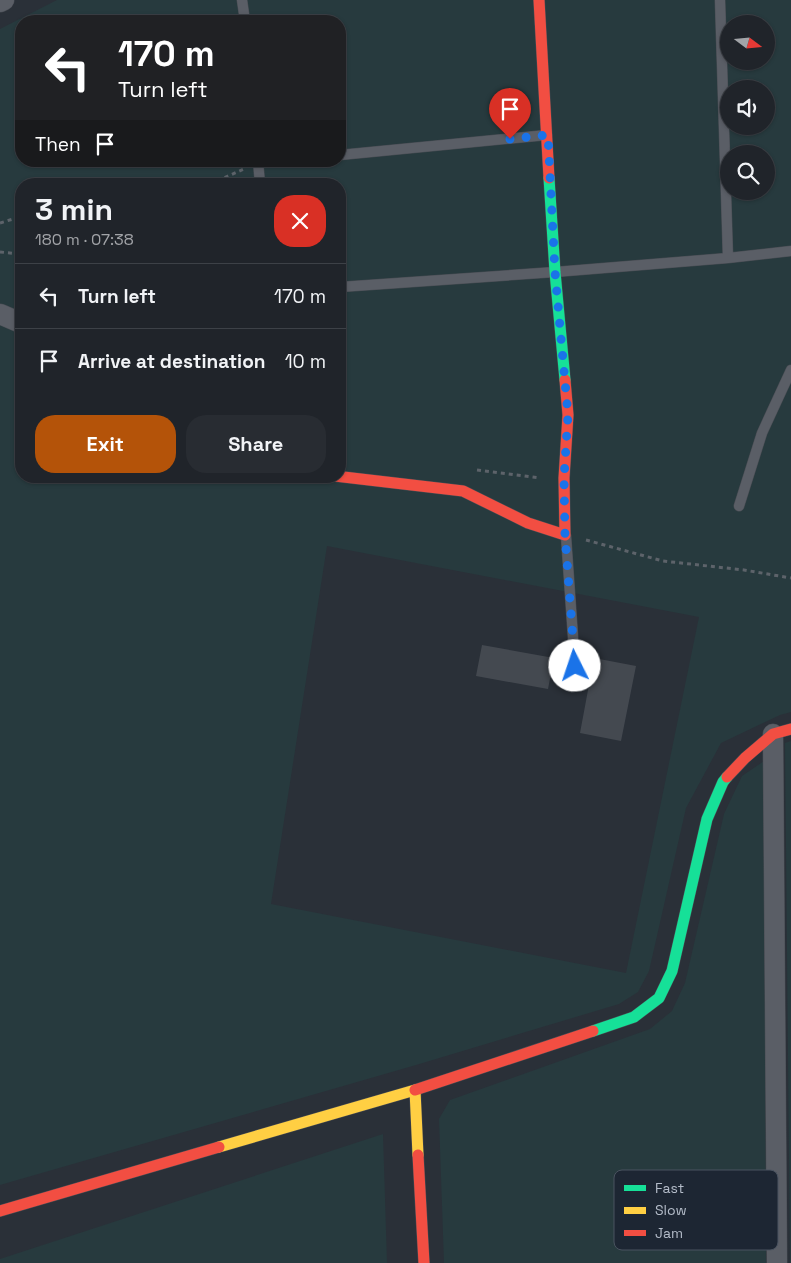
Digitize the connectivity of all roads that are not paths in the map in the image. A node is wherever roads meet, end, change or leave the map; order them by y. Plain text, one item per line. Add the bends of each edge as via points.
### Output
1 (4, 0) edge
2 (242, 0) edge
3 (539, 0) edge
4 (720, 0) edge
5 (0, 2) edge
6 (243, 15) edge
7 (548, 135) junction
8 (346, 154) edge
9 (791, 251) edge
10 (728, 258) junction
11 (555, 272) junction
12 (346, 287) edge
13 (0, 314) edge
14 (15, 321) edge
15 (791, 370) edge
16 (346, 477) edge
17 (738, 506) dead end
18 (565, 535) junction
19 (575, 666) dead end
20 (782, 732) edge
21 (415, 1090) junction
22 (778, 1170) edge
23 (0, 1211) edge
24 (777, 1250) edge
25 (424, 1263) edge
26 (777, 1263) edge

1 - 5 street
2 - 6 lane
3 - 7 street
4 - 10 lane
7 - 8 lane
7 - 11 street
9 - 10 lane
10 - 11 lane
11 - 12 lane
11 - 18 street via 568,415
13 - 14 street
15 - 17 lane via 762,433
16 - 18 street via 463,491 528,523
18 - 19 lane
20 - 21 street via 745,758 723,782 707,819 672,970 659,998 634,1018
20 - 22 street
21 - 23 street
21 - 25 street
24 - 26 street

